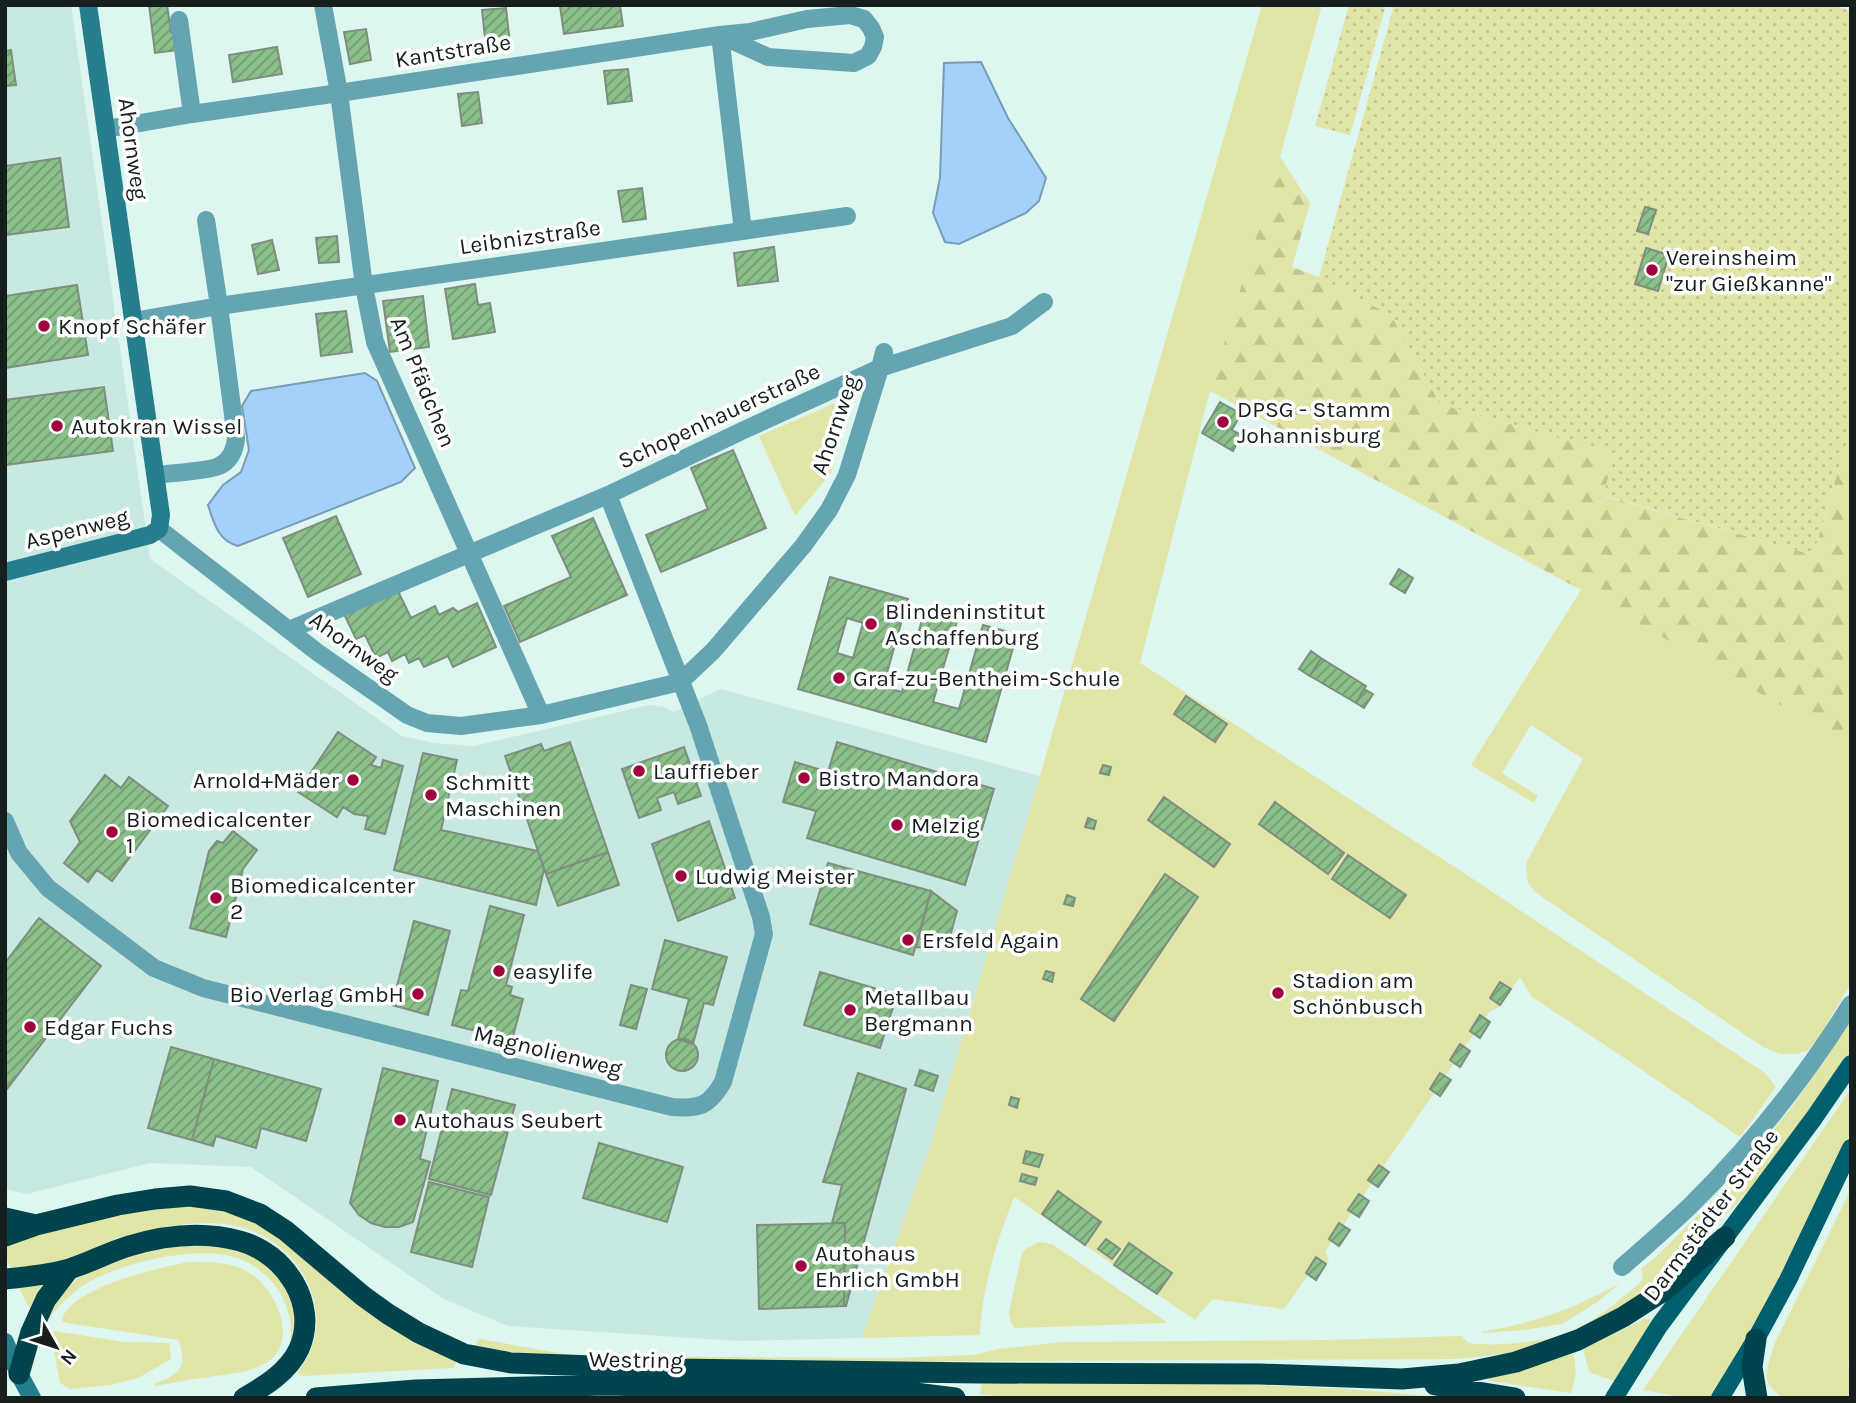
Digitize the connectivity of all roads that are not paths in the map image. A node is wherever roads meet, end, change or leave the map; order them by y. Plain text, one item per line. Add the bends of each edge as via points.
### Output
1 (88, 5) edge
2 (323, 5) edge
3 (179, 20) dead end
4 (720, 35) junction
5 (339, 93) junction
6 (192, 114) junction
7 (106, 129) junction
8 (847, 216) dead end
9 (206, 220) dead end
10 (743, 231) junction
11 (363, 286) junction
12 (1044, 302) dead end
13 (219, 306) junction
14 (133, 321) junction
15 (882, 360) junction
16 (157, 475) junction
17 (608, 495) junction
18 (159, 529) junction
19 (470, 553) junction
20 (5, 572) edge
21 (289, 630) junction
22 (680, 682) junction
23 (541, 715) junction
24 (5, 821) edge
25 (1851, 1004) edge
26 (1851, 1064) edge
27 (1851, 1148) edge
28 (5, 1218) edge
29 (36, 1226) junction
30 (5, 1236) edge
31 (1725, 1237) junction
32 (1622, 1267) dead end
33 (69, 1269) junction
34 (5, 1279) edge
35 (1756, 1339) junction
36 (5, 1342) edge
37 (676, 1369) junction
38 (19, 1374) junction
39 (1402, 1379) junction
40 (607, 1385) junction
41 (33, 1398) edge
42 (244, 1398) edge
43 (316, 1398) edge
44 (955, 1398) edge
45 (1515, 1398) edge
46 (1614, 1398) edge
47 (1720, 1398) edge
48 (1757, 1398) edge

1 - 7 street, Ahornweg
2 - 5 street, Am Pfädchen
3 - 6 street
4 - 4 street, Kantstraße via 768,57 854,63 868,56 875,37 864,19 850,15
4 - 5 street, Kantstraße
4 - 10 street
5 - 6 street, Kantstraße
5 - 11 street, Am Pfädchen
6 - 7 street, Kantstraße
7 - 14 street, Ahornweg
8 - 10 street, Leibnizstraße
9 - 13 street
10 - 11 street, Leibnizstraße
11 - 13 street, Leibnizstraße
11 - 19 street, Am Pfädchen via 375,342
12 - 15 street, Schopenhauerstraße via 1012,326
13 - 14 street, Leibnizstraße
13 - 16 street via 235,447 218,467
14 - 16 street, Ahornweg
15 - 17 street, Schopenhauerstraße
15 - 22 street, Ahornweg via 847,475 829,510 713,651
16 - 18 street, Ahornweg
17 - 19 street, Schopenhauerstraße
17 - 22 street, Schopenhauerstraße
18 - 20 street, Aspenweg
18 - 21 street, Ahornweg
19 - 21 street, Schopenhauerstraße
19 - 23 street, Am Pfädchen
21 - 23 street, Ahornweg via 407,715 427,723 461,726
22 - 23 street, Ahornweg
22 - 24 street, Magnolienweg via 764,934 723,1082 715,1096 689,1108 203,988 154,968 48,888 19,853
25 - 32 street via 1797,1084 1730,1163
26 - 31 main road, Darmstädter Straße
27 - 35 main road
28 - 29 highway
29 - 30 highway
29 - 37 highway via 155,1199 191,1196 226,1200 286,1231 388,1314 469,1355 510,1363
31 - 39 highway via 1665,1290 1578,1340 1516,1362
31 - 46 main road, Darmstädter Straße via 1659,1326
33 - 34 highway
33 - 38 highway via 46,1299
33 - 42 highway via 173,1236 209,1235 242,1241 268,1254 289,1273 303,1298 306,1326 285,1369
35 - 47 main road
35 - 48 highway via 1752,1367
36 - 38 street
37 - 39 highway
37 - 40 highway
38 - 41 street
39 - 45 highway
40 - 43 highway, Westring
40 - 44 highway, Westring via 915,1393

